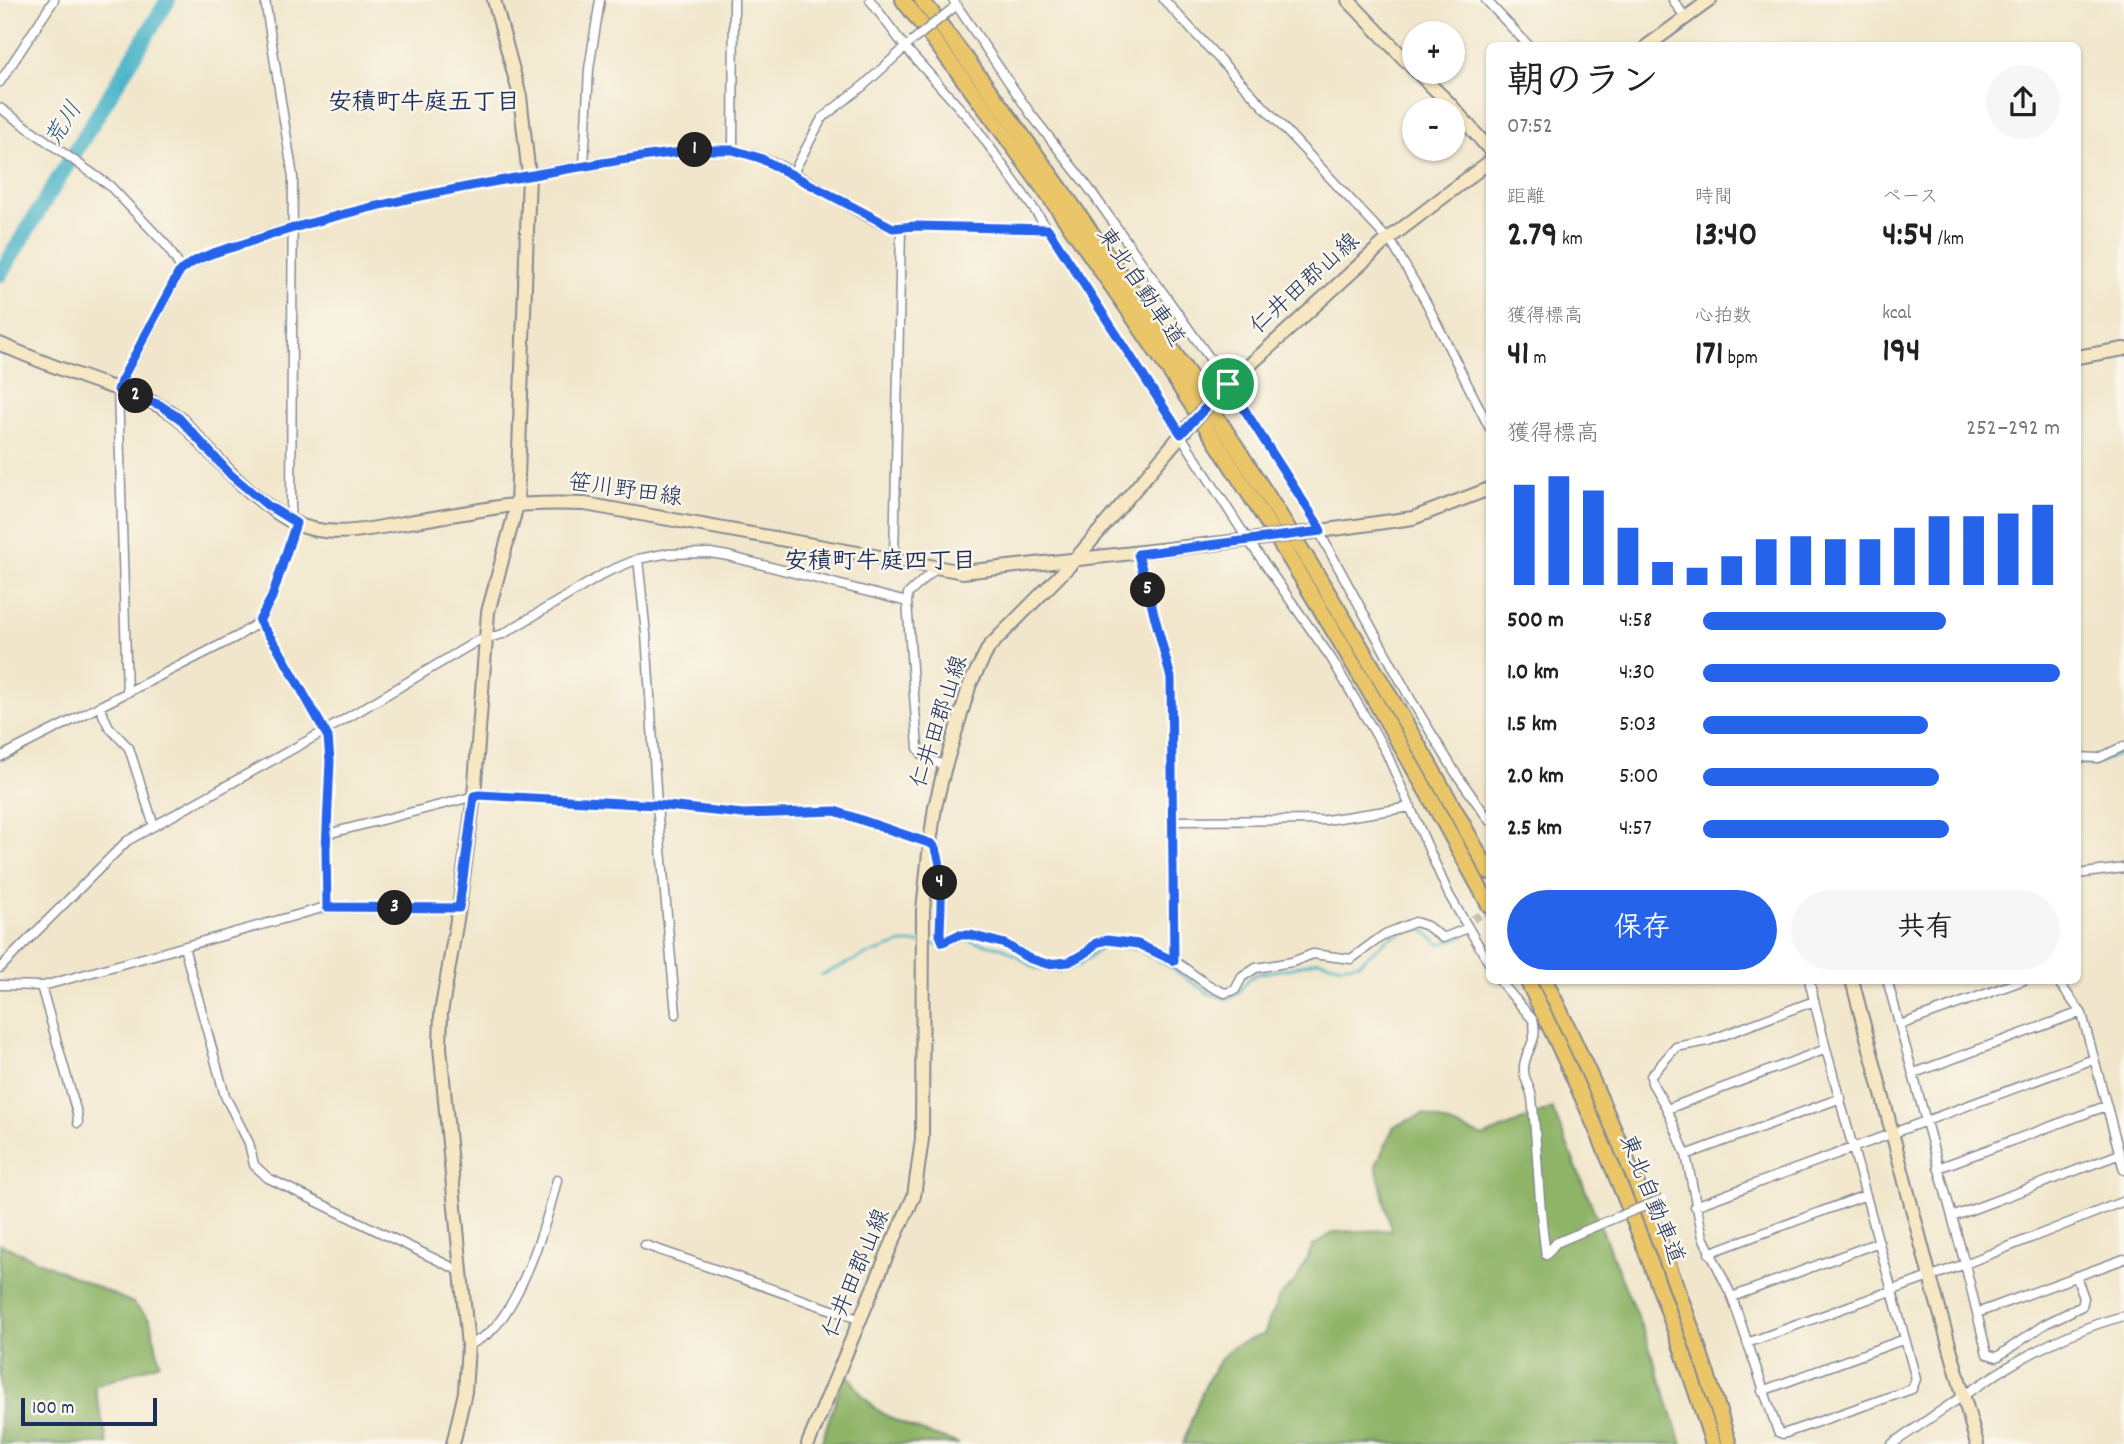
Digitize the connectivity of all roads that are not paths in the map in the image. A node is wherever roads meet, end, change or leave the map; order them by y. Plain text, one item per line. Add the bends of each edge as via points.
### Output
1 (54, 0) edge
2 (265, 0) edge
3 (494, 0) edge
4 (600, 0) edge
5 (734, 0) edge
6 (870, 0) edge
7 (902, 0) edge
8 (922, 0) edge
9 (1164, 0) edge
10 (1348, 0) edge
11 (1486, 0) edge
12 (1674, 0) edge
13 (1710, 0) edge
14 (956, 3) edge
15 (1685, 17) junction
16 (1525, 42) edge
17 (1652, 42) edge
18 (908, 44) junction
19 (1402, 56) edge
20 (0, 82) edge
21 (1429, 84) edge
22 (0, 108) edge
23 (1486, 146) edge
24 (733, 150) junction
25 (1486, 164) edge
26 (584, 165) junction
27 (793, 173) junction
28 (529, 176) junction
29 (294, 226) junction
30 (901, 228) junction
31 (1048, 229) junction
32 (1387, 240) junction
33 (182, 270) junction
34 (0, 344) edge
35 (2124, 349) edge
36 (2081, 355) edge
37 (1224, 388) junction
38 (118, 390) junction
39 (1486, 421) edge
40 (1184, 431) junction
41 (1486, 490) edge
42 (517, 505) junction
43 (292, 522) junction
44 (1317, 532) junction
45 (1252, 540) junction
46 (1138, 554) junction
47 (638, 559) junction
48 (894, 561) junction
49 (1074, 561) junction
50 (936, 568) junction
51 (906, 602) junction
52 (259, 621) junction
53 (486, 639) junction
54 (127, 693) junction
55 (99, 706) junction
56 (325, 731) junction
57 (2124, 746) edge
58 (0, 757) edge
59 (2081, 757) edge
60 (945, 766) junction
61 (474, 796) junction
62 (657, 805) junction
63 (1411, 807) junction
64 (1486, 816) edge
65 (1173, 821) junction
66 (154, 826) junction
67 (327, 834) junction
68 (930, 843) junction
69 (1486, 866) edge
70 (2124, 868) edge
71 (2081, 873) edge
72 (1486, 899) edge
73 (327, 907) junction
74 (459, 908) junction
75 (1469, 923) junction
76 (184, 947) junction
77 (1486, 957) edge
78 (1174, 961) junction
79 (0, 968) edge
80 (1502, 984) edge
81 (1529, 984) edge
82 (1547, 984) edge
83 (1810, 984) edge
84 (1853, 984) edge
85 (1888, 984) edge
86 (2013, 984) edge
87 (2060, 984) edge
88 (0, 985) edge
89 (41, 986) junction
90 (1814, 1001) junction
91 (2081, 1012) junction
92 (676, 1014) dead end
93 (1900, 1025) junction
94 (1826, 1049) junction
95 (2094, 1059) junction
96 (1917, 1072) dead end
97 (1840, 1098) junction
98 (2106, 1106) junction
99 (1667, 1109) junction
100 (1926, 1121) junction
101 (78, 1123) dead end
102 (1892, 1132) junction
103 (1854, 1146) junction
104 (1686, 1154) junction
105 (2120, 1154) junction
106 (1938, 1168) junction
107 (2124, 1170) edge
108 (557, 1180) dead end
109 (1866, 1195) junction
110 (1662, 1199) dead end
111 (2124, 1201) edge
112 (1695, 1206) junction
113 (1952, 1217) junction
114 (1879, 1242) junction
115 (645, 1245) dead end
116 (1709, 1252) junction
117 (2124, 1259) edge
118 (1965, 1264) junction
119 (462, 1272) junction
120 (2076, 1276) junction
121 (1930, 1277) junction
122 (1893, 1290) junction
123 (1731, 1297) junction
124 (1977, 1313) junction
125 (2124, 1315) edge
126 (861, 1320) junction
127 (1905, 1339) junction
128 (1747, 1343) junction
129 (468, 1346) junction
130 (1762, 1391) junction
131 (1963, 1398) junction
132 (453, 1444) edge
133 (808, 1444) edge
134 (1713, 1444) edge
135 (1729, 1444) edge
136 (1892, 1444) edge
137 (1977, 1444) edge

1 - 20 street
2 - 29 street via 293,177
3 - 28 street via 520,96
4 - 26 street via 589,69
5 - 24 street
6 - 18 street
7 - 72 highway, 東北自動車道 via 1096,263 1245,486 1414,766
8 - 69 highway, 東北自動車道 via 1107,252 1213,409 1355,635
9 - 32 street
10 - 19 street
11 - 16 street
12 - 15 street
13 - 15 street
14 - 18 street, bridge
14 - 37 street
15 - 17 street
18 - 27 street via 822,118
18 - 31 street via 972,122
21 - 23 street
22 - 33 street via 110,186 167,246
24 - 26 street
24 - 27 street
25 - 32 street, 仁井田郡山線
26 - 28 street
27 - 30 street via 890,227
28 - 29 street
28 - 42 street
29 - 33 street via 211,254
29 - 43 street
30 - 31 street
30 - 48 street
31 - 40 street
32 - 37 street, 仁井田郡山線
32 - 39 street via 1426,302
33 - 38 street
34 - 38 street, 笹川野田線
35 - 36 street
37 - 40 street, 仁井田郡山線, bridge
37 - 44 street
38 - 43 street, 笹川野田線 via 160,405 179,418 231,475
38 - 54 street
40 - 45 street
40 - 49 street, 仁井田郡山線
41 - 44 street, 笹川野田線 via 1413,518
42 - 43 street, 笹川野田線 via 361,531 327,532
42 - 48 street, 笹川野田線 via 585,504
42 - 53 street via 488,612
43 - 52 street via 272,597
44 - 45 street, 笹川野田線, bridge
44 - 64 street via 1410,698
45 - 46 street, 笹川野田線
45 - 63 street via 1363,710
46 - 49 street, 笹川野田線
46 - 65 street via 1171,678
47 - 51 street via 716,554
47 - 53 street
47 - 62 street
48 - 50 street, 笹川野田線
49 - 50 street, 笹川野田線 via 963,572
49 - 60 street, 仁井田郡山線 via 982,657
50 - 51 street via 908,594
51 - 60 street via 918,748 924,757
52 - 54 street
52 - 56 street
53 - 56 street
53 - 61 street
54 - 55 street
55 - 58 street
55 - 66 street via 108,727 130,748
56 - 66 street
56 - 67 street via 330,761
57 - 59 street via 2099,758
60 - 68 street, 仁井田郡山線
61 - 62 street
61 - 67 street
61 - 74 street
62 - 68 street via 743,814 835,811
62 - 92 street
63 - 65 street via 1326,820
63 - 75 street via 1449,895
65 - 78 street
66 - 79 street via 123,844
67 - 73 street
68 - 78 street via 939,857 943,942 971,935 1005,944 1047,964 1069,962 1107,940 1138,944
68 - 126 street, 仁井田郡山線 via 923,910 920,1154 914,1196
70 - 71 street
73 - 74 street
73 - 76 street
74 - 119 street via 441,1013 440,1048
75 - 77 street
75 - 78 street via 1443,938 1423,924 1412,923 1385,934 1351,959 1312,954 1256,968 1227,993 1205,984
76 - 89 street
76 - 119 street via 225,1096 256,1168 264,1176
80 - 110 street, bridge via 1535,1027 1524,1073 1532,1101 1546,1255 1556,1243
81 - 134 highway, 東北自動車道 via 1629,1205
82 - 135 highway, 東北自動車道 via 1644,1200 1688,1315
83 - 90 street
84 - 102 street
85 - 93 street
86 - 93 street
87 - 91 street
88 - 89 street
89 - 101 street
90 - 94 street
90 - 99 street via 1708,1041 1674,1048 1651,1076
91 - 95 street
91 - 96 street
93 - 100 street
94 - 97 street
94 - 99 street
95 - 98 street
95 - 100 street
97 - 103 street
97 - 104 street
98 - 105 street
98 - 106 street
99 - 104 street
100 - 102 street
100 - 106 street
102 - 103 street
102 - 121 street
103 - 109 street
103 - 112 street
104 - 112 street
105 - 107 street
105 - 113 street
106 - 113 street
108 - 129 street via 537,1247 502,1319 489,1334
109 - 114 street
109 - 116 street
111 - 118 street
112 - 116 street
113 - 118 street
114 - 122 street
114 - 123 street
115 - 126 street
116 - 123 street
117 - 120 street
118 - 121 street
118 - 124 street
119 - 129 street
120 - 124 street
120 - 124 street via 2084,1298 2082,1306 2045,1324 1997,1357 1987,1354
121 - 122 street
121 - 131 street
122 - 127 street
122 - 128 street
123 - 128 street
125 - 131 street via 2050,1342
126 - 133 street, 仁井田郡山線
127 - 130 street
127 - 130 street via 1916,1377 1912,1389 1788,1434 1778,1432
128 - 130 street
129 - 132 street via 465,1391
131 - 136 street
131 - 137 street

